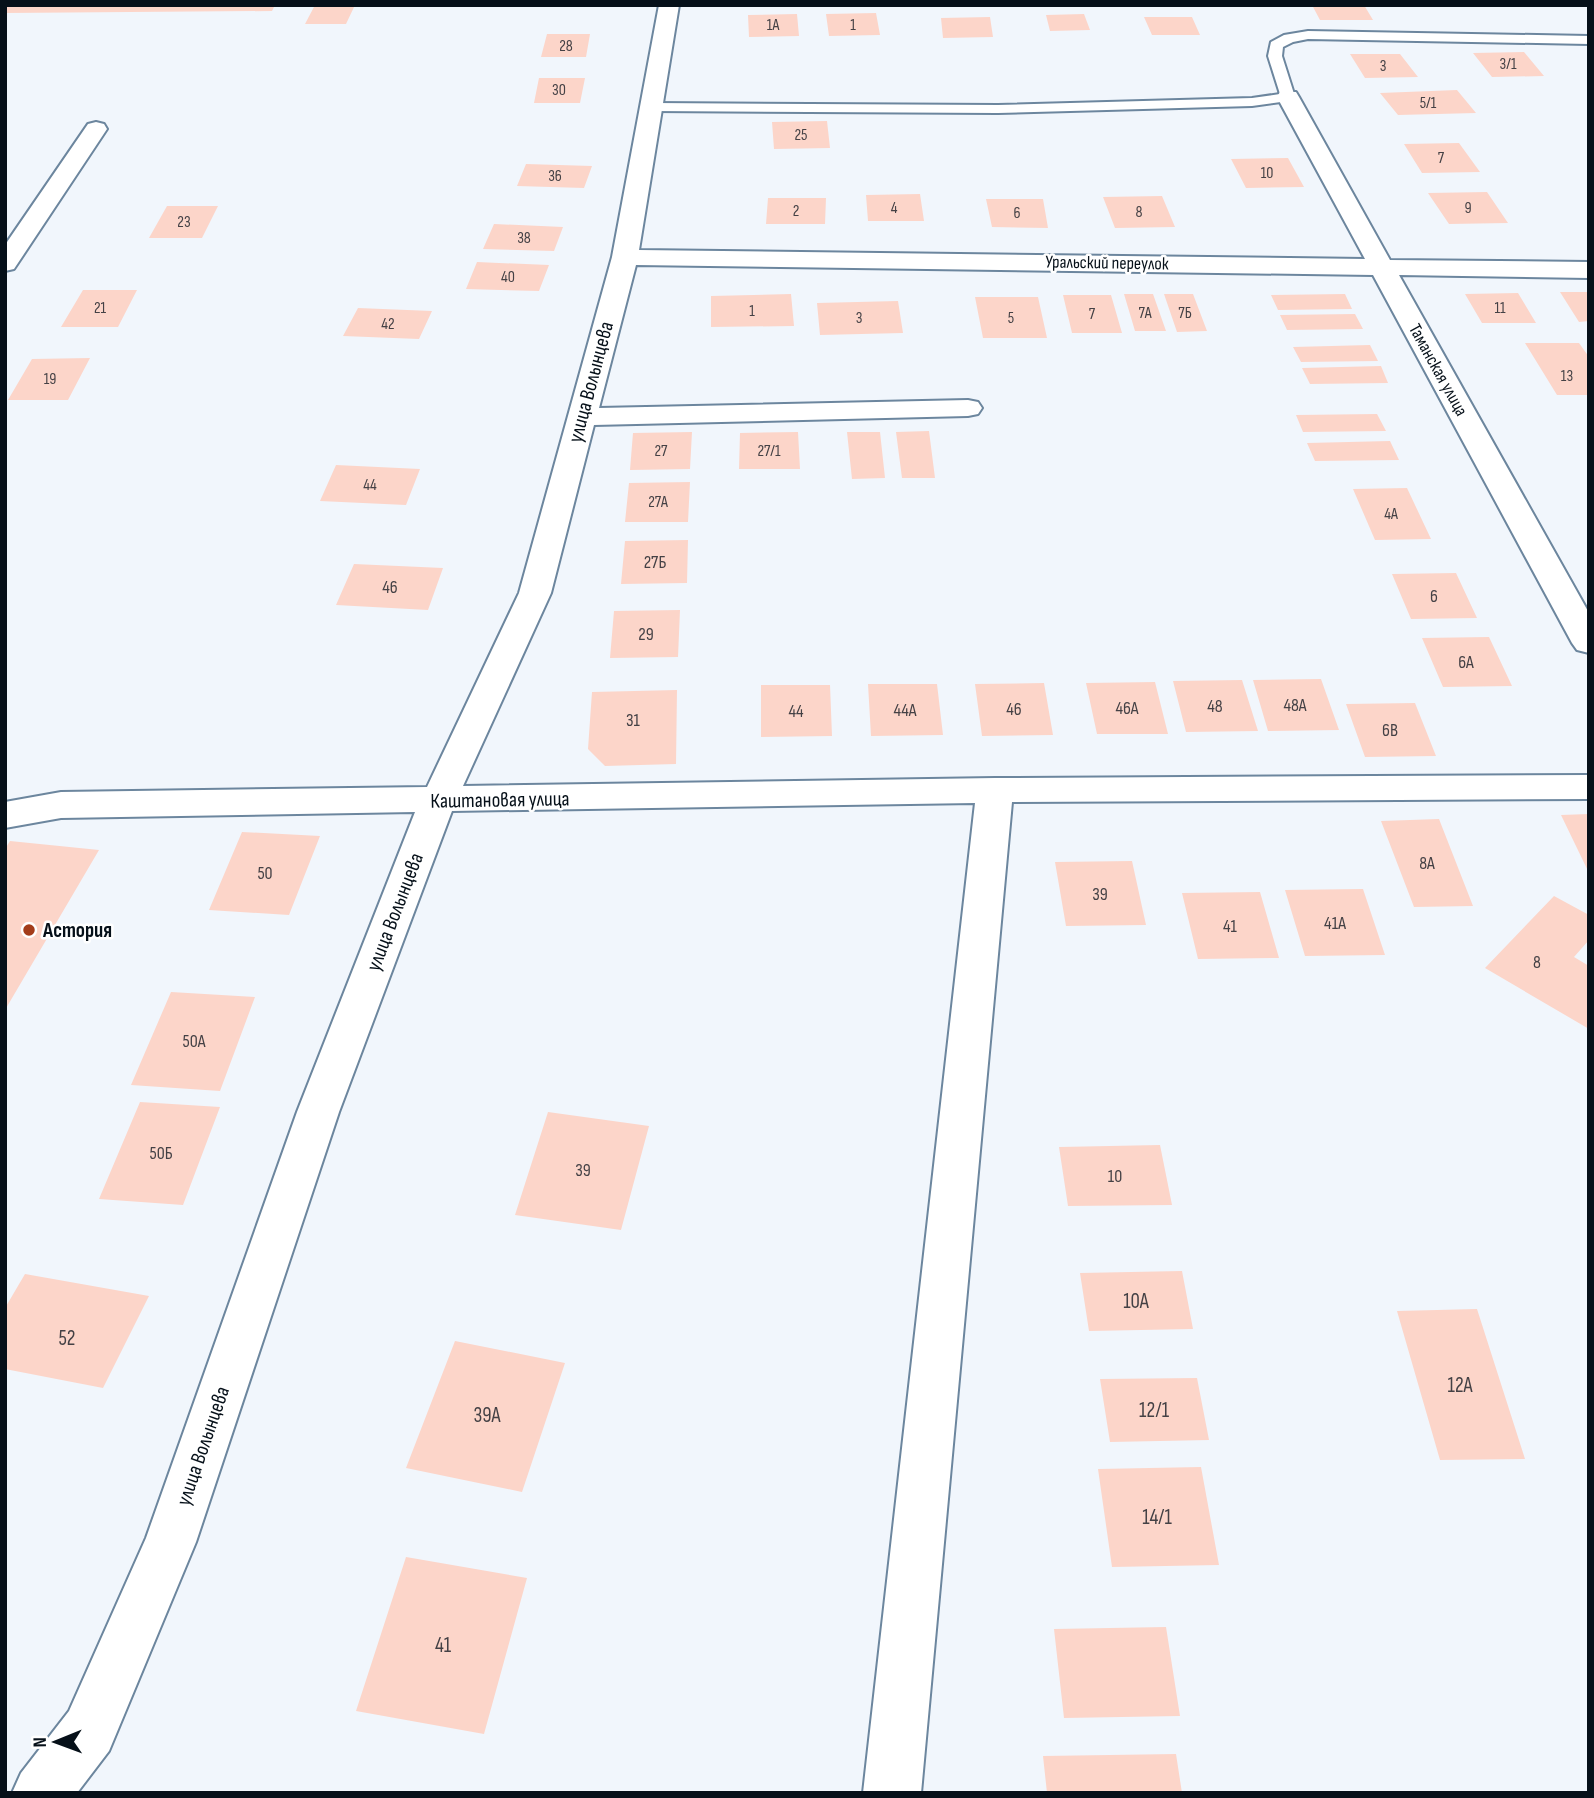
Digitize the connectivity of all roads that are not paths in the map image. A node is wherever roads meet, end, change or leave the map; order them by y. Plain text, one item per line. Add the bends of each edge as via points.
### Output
1 (669, 5) edge
2 (1589, 40) edge
3 (1288, 97) junction
4 (653, 107) junction
5 (96, 129) dead end
6 (625, 257) junction
7 (5, 264) edge
8 (1381, 267) junction
9 (1589, 270) edge
10 (968, 408) dead end
11 (582, 417) junction
12 (1589, 643) edge
13 (1589, 787) edge
14 (995, 790) junction
15 (438, 801) junction
16 (5, 815) edge
17 (41, 1793) edge
18 (891, 1793) edge

1 - 4 street, улица Волынцева
2 - 3 lane via 1289,38 1276,45 1275,56
3 - 4 lane via 1209,105 998,109
3 - 8 street, Таманская улица
4 - 6 street, улица Волынцева
5 - 7 street
6 - 8 street, Уральский переулок
6 - 11 street, улица Волынцева
8 - 9 street, Уральский переулок
8 - 12 street, Таманская улица
10 - 11 street
11 - 15 street, улица Волынцева via 535,593
13 - 14 street, Каштановая улица
14 - 15 street, Каштановая улица
14 - 18 street
15 - 16 street, Каштановая улица via 61,805
15 - 17 street, улица Волынцева via 318,1112 170,1542 89,1731

